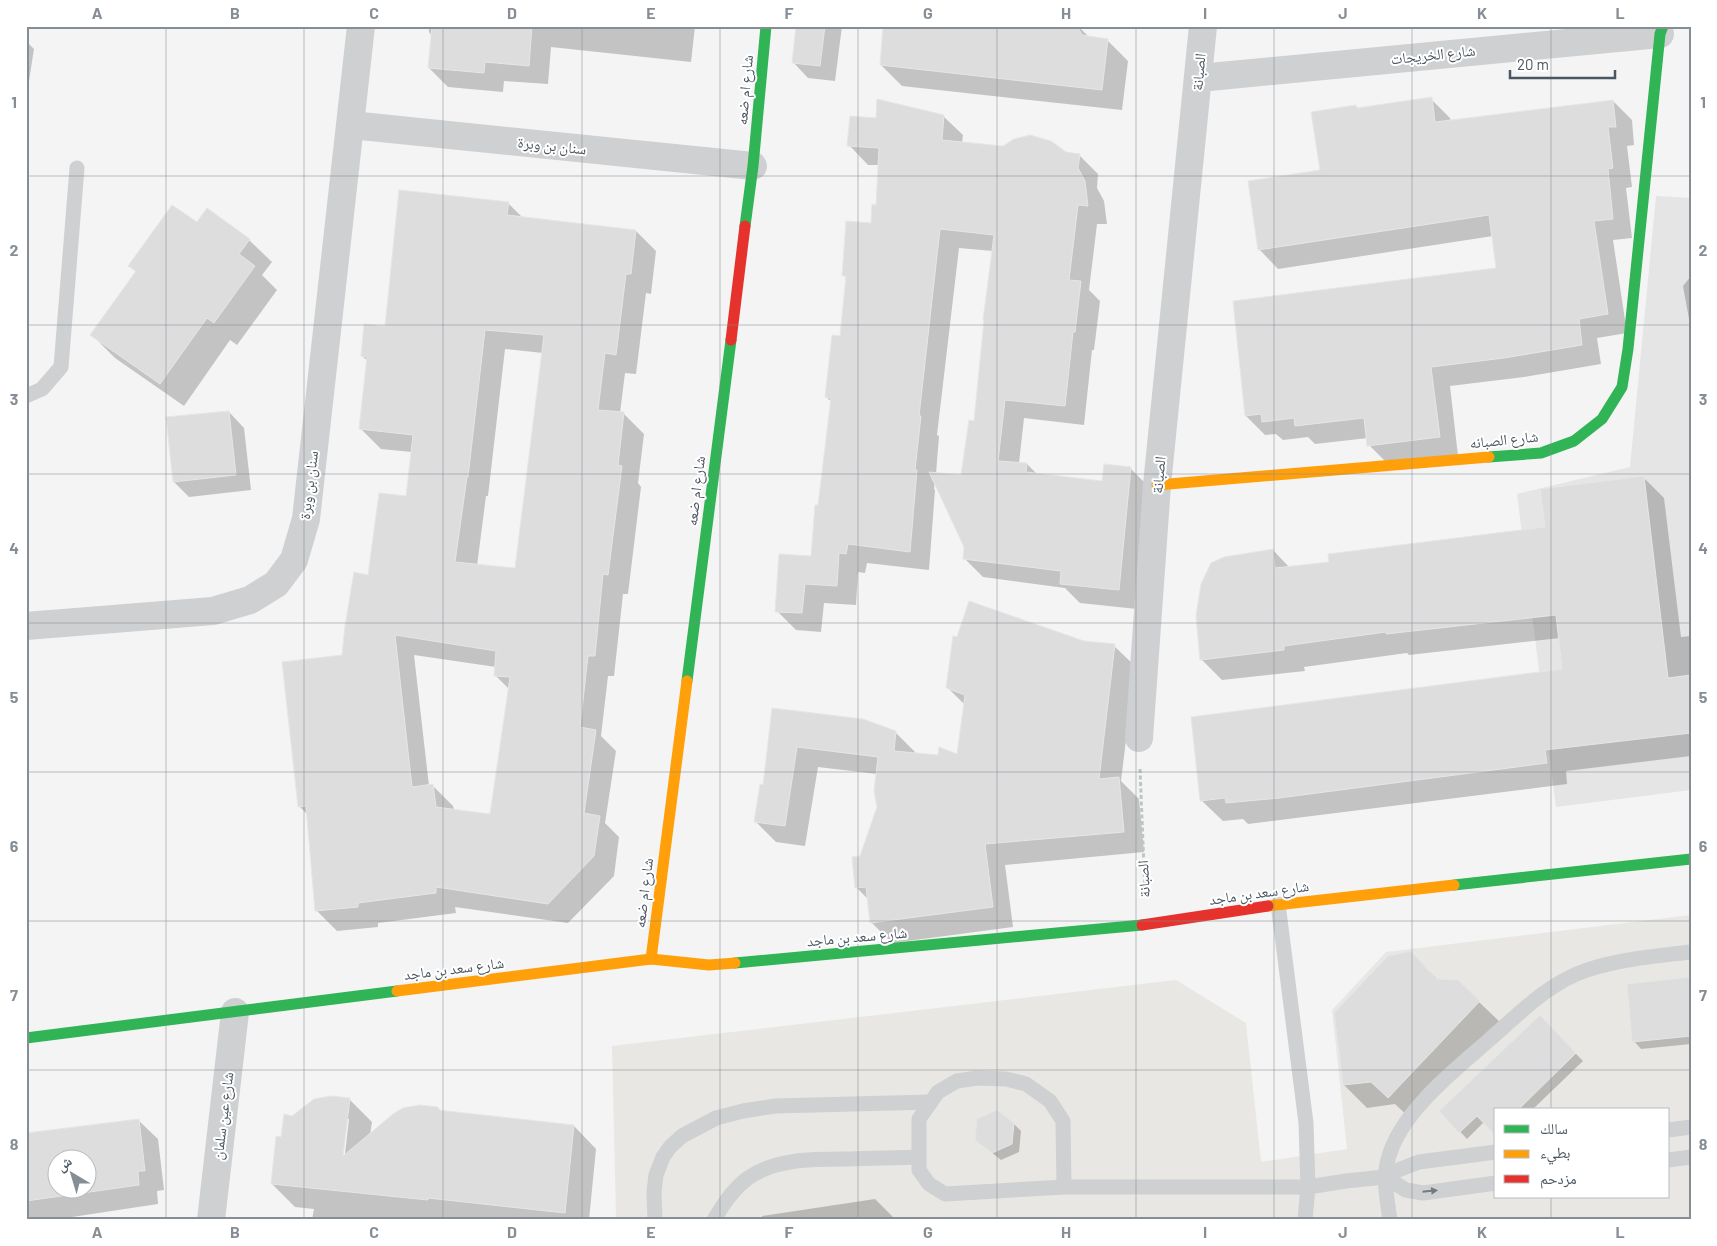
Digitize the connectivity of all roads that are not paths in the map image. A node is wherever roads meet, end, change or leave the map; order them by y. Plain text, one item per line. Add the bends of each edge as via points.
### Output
1 (361, 26) edge
2 (766, 26) edge
3 (1203, 26) edge
4 (1662, 30) edge
5 (1199, 78) junction
6 (350, 126) junction
7 (753, 166) junction
8 (77, 168) dead end
9 (26, 396) edge
10 (1157, 485) junction
11 (26, 626) edge
12 (1139, 738) road end
13 (1691, 859) edge
14 (1278, 904) junction
15 (1691, 952) edge
16 (651, 959) junction
17 (235, 1012) junction
18 (26, 1038) edge
19 (930, 1102) junction
20 (1691, 1127) edge
21 (1670, 1130) edge
22 (1494, 1152) edge
23 (919, 1157) junction
24 (1691, 1157) edge
25 (1670, 1160) edge
26 (1385, 1177) junction
27 (1494, 1183) edge
28 (1064, 1187) junction
29 (1308, 1187) junction
30 (211, 1220) edge
31 (655, 1220) edge
32 (714, 1220) edge
33 (1305, 1220) edge
34 (1390, 1220) edge

1 - 6 street, سنان بن وبرة
2 - 7 street, شارع ام ضعه
3 - 5 street, الصبانة
4 - 5 street, شارع الخريجات
4 - 10 street, شارع الصبانه via 1622,388 1602,419 1574,441 1541,453
5 - 10 street, الصبانة
6 - 7 street, سنان بن وبرة
6 - 11 street, سنان بن وبرة via 306,519 294,560 276,584 250,600 213,611
7 - 16 street, شارع ام ضعه
8 - 9 lane via 61,366 42,389
10 - 12 street, الصبانة
13 - 14 street, شارع سعد بن ماجد
14 - 16 street, شارع سعد بن ماجد via 1147,925 709,965
14 - 29 lane via 1306,1123
15 - 26 lane via 1634,959 1585,970 1540,996 1441,1082 1415,1111 1398,1136 1389,1156
16 - 17 street, شارع سعد بن ماجد
17 - 18 street, شارع سعد بن ماجد
17 - 30 street, شارع عين سلمان
19 - 23 lane via 919,1119
19 - 28 lane via 938,1092 957,1081 1006,1079 1026,1084 1050,1101 1063,1121
19 - 31 lane via 775,1106 716,1118 682,1136 663,1157 656,1175
20 - 21 lane
22 - 26 lane via 1419,1162
23 - 28 lane via 919,1170 929,1184 944,1194
23 - 32 lane via 802,1160 777,1165 749,1178 732,1192
24 - 25 lane
26 -> 27 lane via 1406,1190 1423,1193
26 - 29 lane
26 - 34 lane
28 - 29 lane
29 - 33 lane

